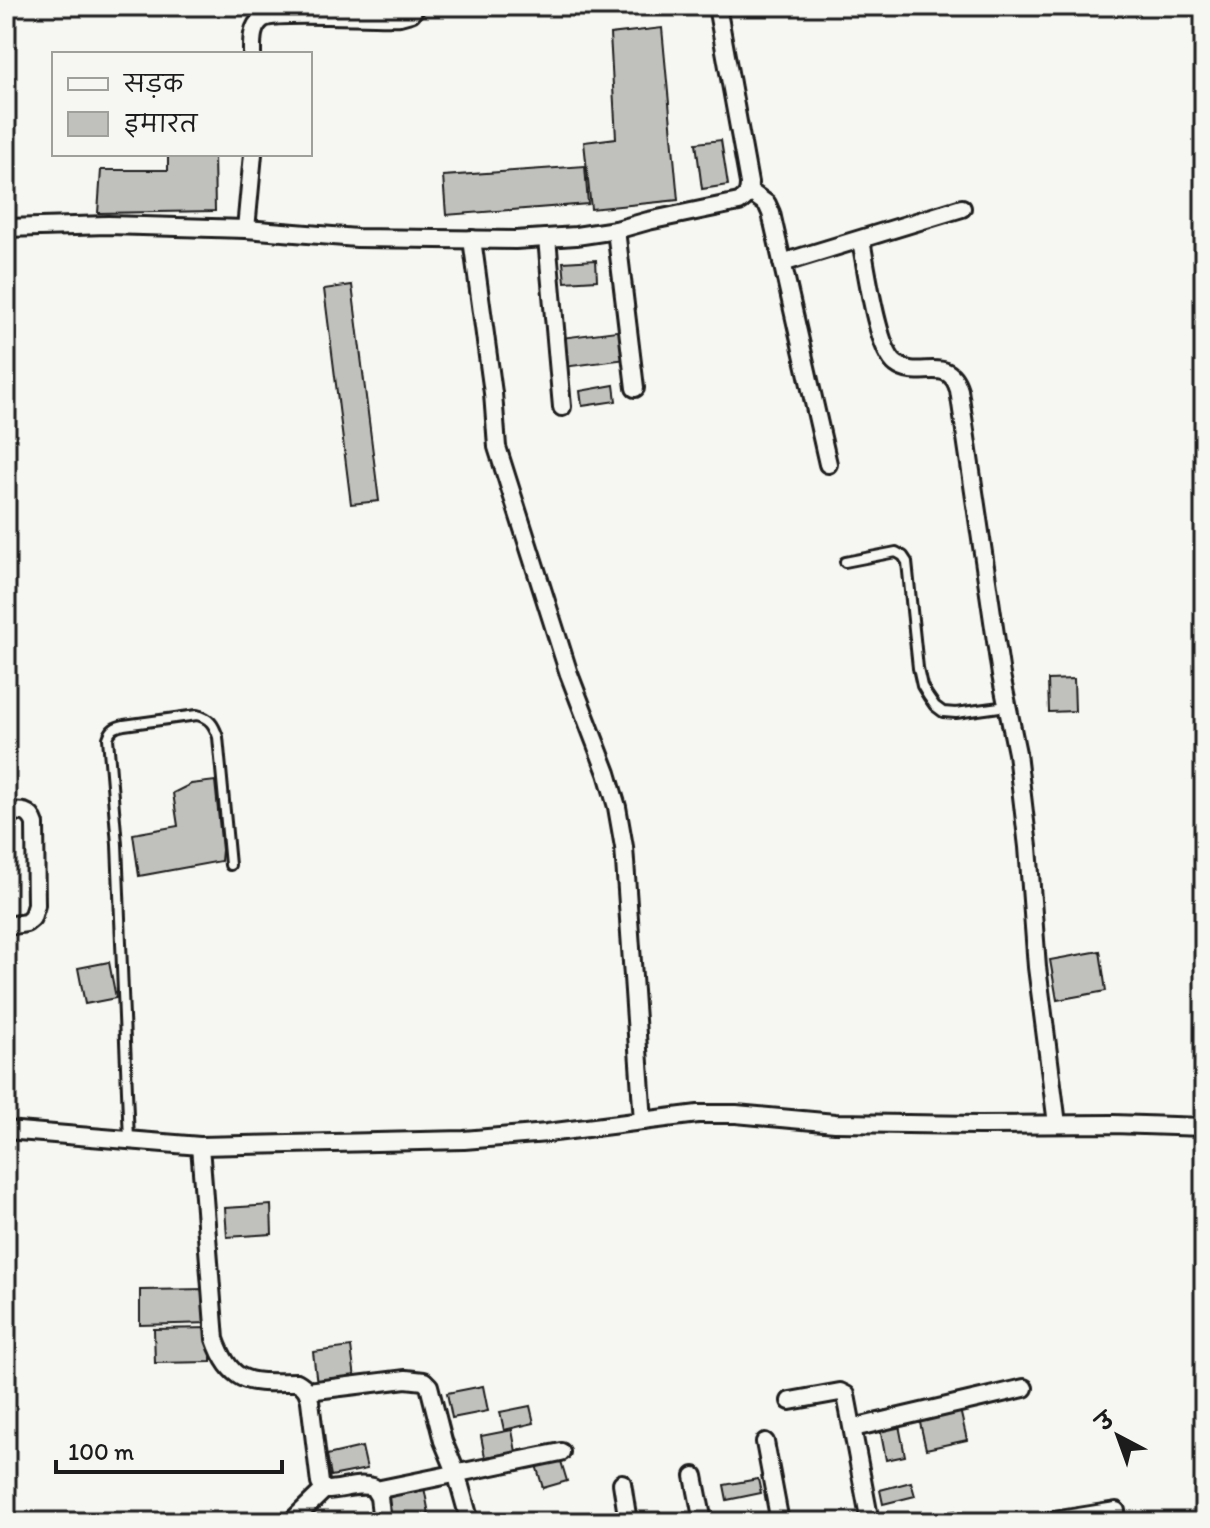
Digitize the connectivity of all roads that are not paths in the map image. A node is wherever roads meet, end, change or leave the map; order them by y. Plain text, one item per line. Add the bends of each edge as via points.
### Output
1 (417, 6) edge
2 (717, 6) edge
3 (252, 52) edge
4 (253, 156) edge
5 (749, 191) junction
6 (962, 208) dead end
7 (6, 228) edge
8 (246, 229) junction
9 (616, 230) junction
10 (547, 238) junction
11 (472, 239) junction
12 (861, 240) junction
13 (782, 263) junction
14 (635, 388) dead end
15 (562, 407) dead end
16 (828, 464) dead end
17 (845, 562) dead end
18 (1007, 706) junction
19 (6, 812) edge
20 (230, 865) dead end
21 (6, 926) edge
22 (643, 1121) junction
23 (1057, 1124) junction
24 (1204, 1127) edge
25 (6, 1130) edge
26 (129, 1141) junction
27 (200, 1146) junction
28 (1024, 1388) dead end
29 (308, 1391) junction
30 (790, 1401) dead end
31 (853, 1428) junction
32 (765, 1442) dead end
33 (561, 1452) dead end
34 (456, 1472) junction
35 (694, 1476) dead end
36 (622, 1483) dead end
37 (324, 1490) junction
38 (376, 1490) junction
39 (1116, 1511) dead end
40 (291, 1522) edge
41 (382, 1522) edge
42 (470, 1522) edge
43 (628, 1522) edge
44 (703, 1522) edge
45 (780, 1522) edge
46 (870, 1522) edge
47 (1047, 1522) edge

1 - 3 street via 411,13 390,17 264,17 253,30
2 - 5 street
4 - 8 street
5 - 9 street via 739,202
5 - 13 street via 767,204
6 - 12 street
7 - 8 street
8 - 11 street via 357,238
9 - 10 street
9 - 14 street
10 - 11 street
10 - 15 street
11 - 22 street via 497,447 617,807
12 - 13 street
12 - 18 street via 885,350 897,365 945,370 957,381
13 - 16 street
17 - 18 lane via 896,552 907,562 918,668 935,706 956,713
18 - 23 street via 1017,753
19 - 21 street via 27,812 35,824 36,905 26,923
20 - 26 lane via 218,737 211,722 197,715 116,726 108,738
22 - 23 street via 736,1114 835,1123
22 - 27 street via 464,1140
23 - 24 street
25 - 26 street
26 - 27 street
27 - 29 street via 215,1339 221,1357 241,1378 297,1382
28 - 31 street
29 - 34 street via 424,1381
29 - 37 street
30 - 31 street via 844,1393
31 - 46 street
32 - 45 street
33 - 34 street
34 - 38 street
34 - 42 street
35 - 44 street
36 - 43 street
37 - 38 street via 367,1485
37 - 40 street
38 - 41 street
39 - 47 street

